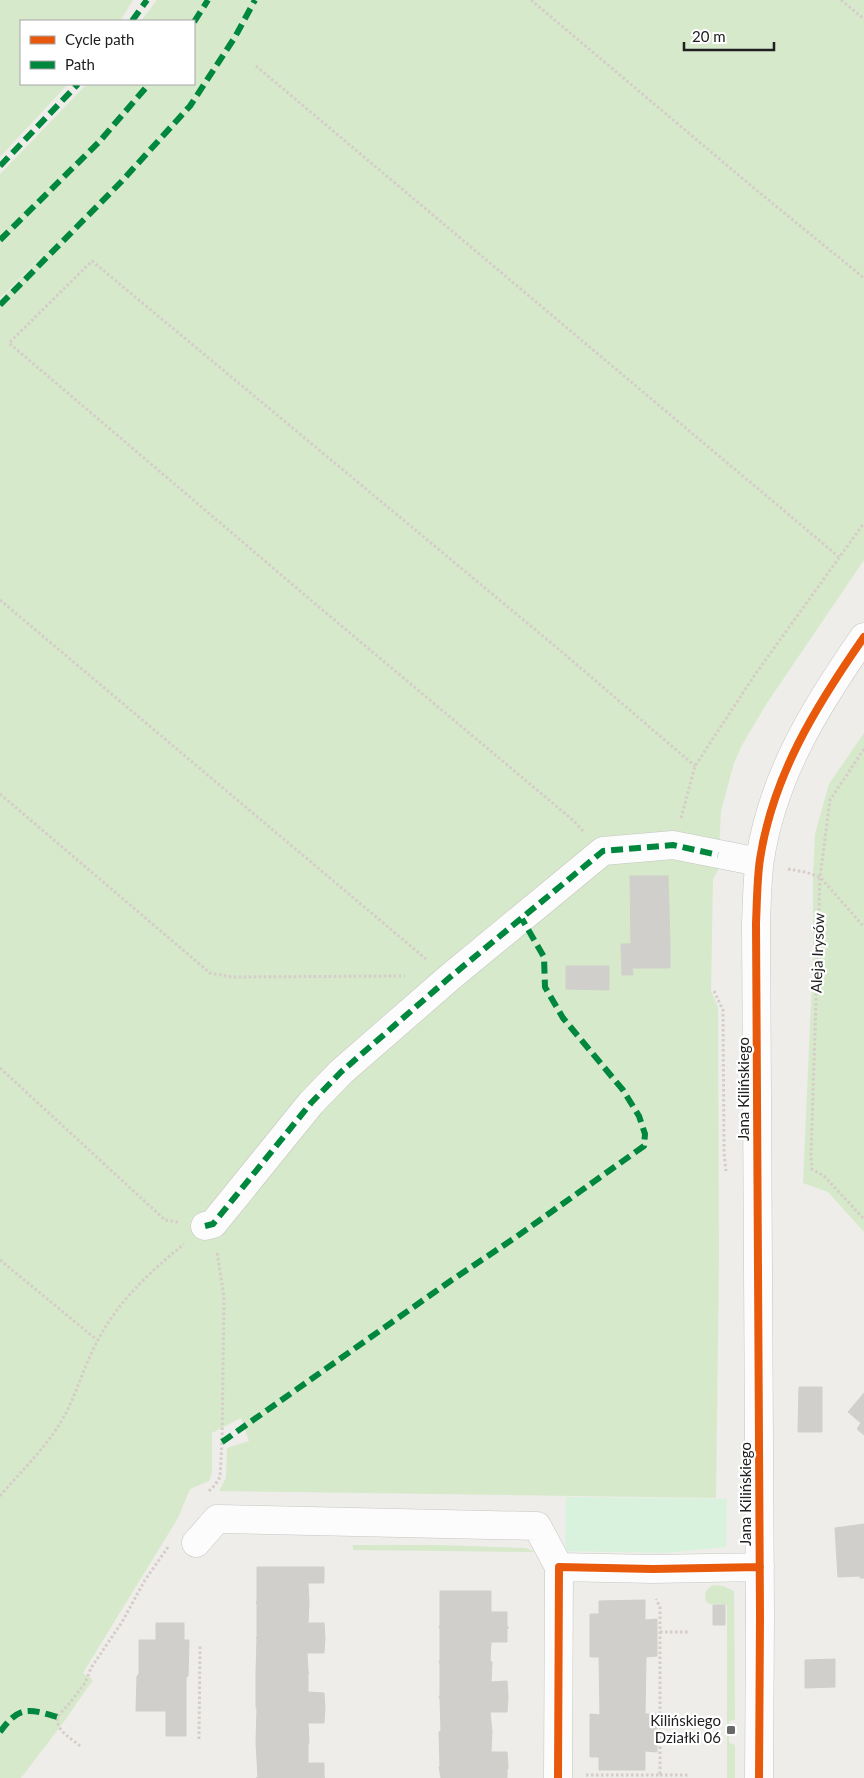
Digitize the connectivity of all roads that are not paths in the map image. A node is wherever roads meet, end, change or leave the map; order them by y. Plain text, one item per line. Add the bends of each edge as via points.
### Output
1 (864, 637) edge
2 (759, 862) junction
3 (209, 1225) road end
4 (183, 1543) road end
5 (559, 1567) junction
6 (760, 1567) junction
7 (558, 1778) edge
8 (759, 1778) edge

1 - 2 street, Jana Kilińskiego via 829,687 791,757 773,801
2 - 3 street via 673,844 603,851 341,1072
2 - 6 street, Jana Kilińskiego via 756,933
4 - 5 street via 217,1520 536,1526
5 - 6 street, Jana Kilińskiego
5 - 7 street
6 - 8 street, Jana Kilińskiego

